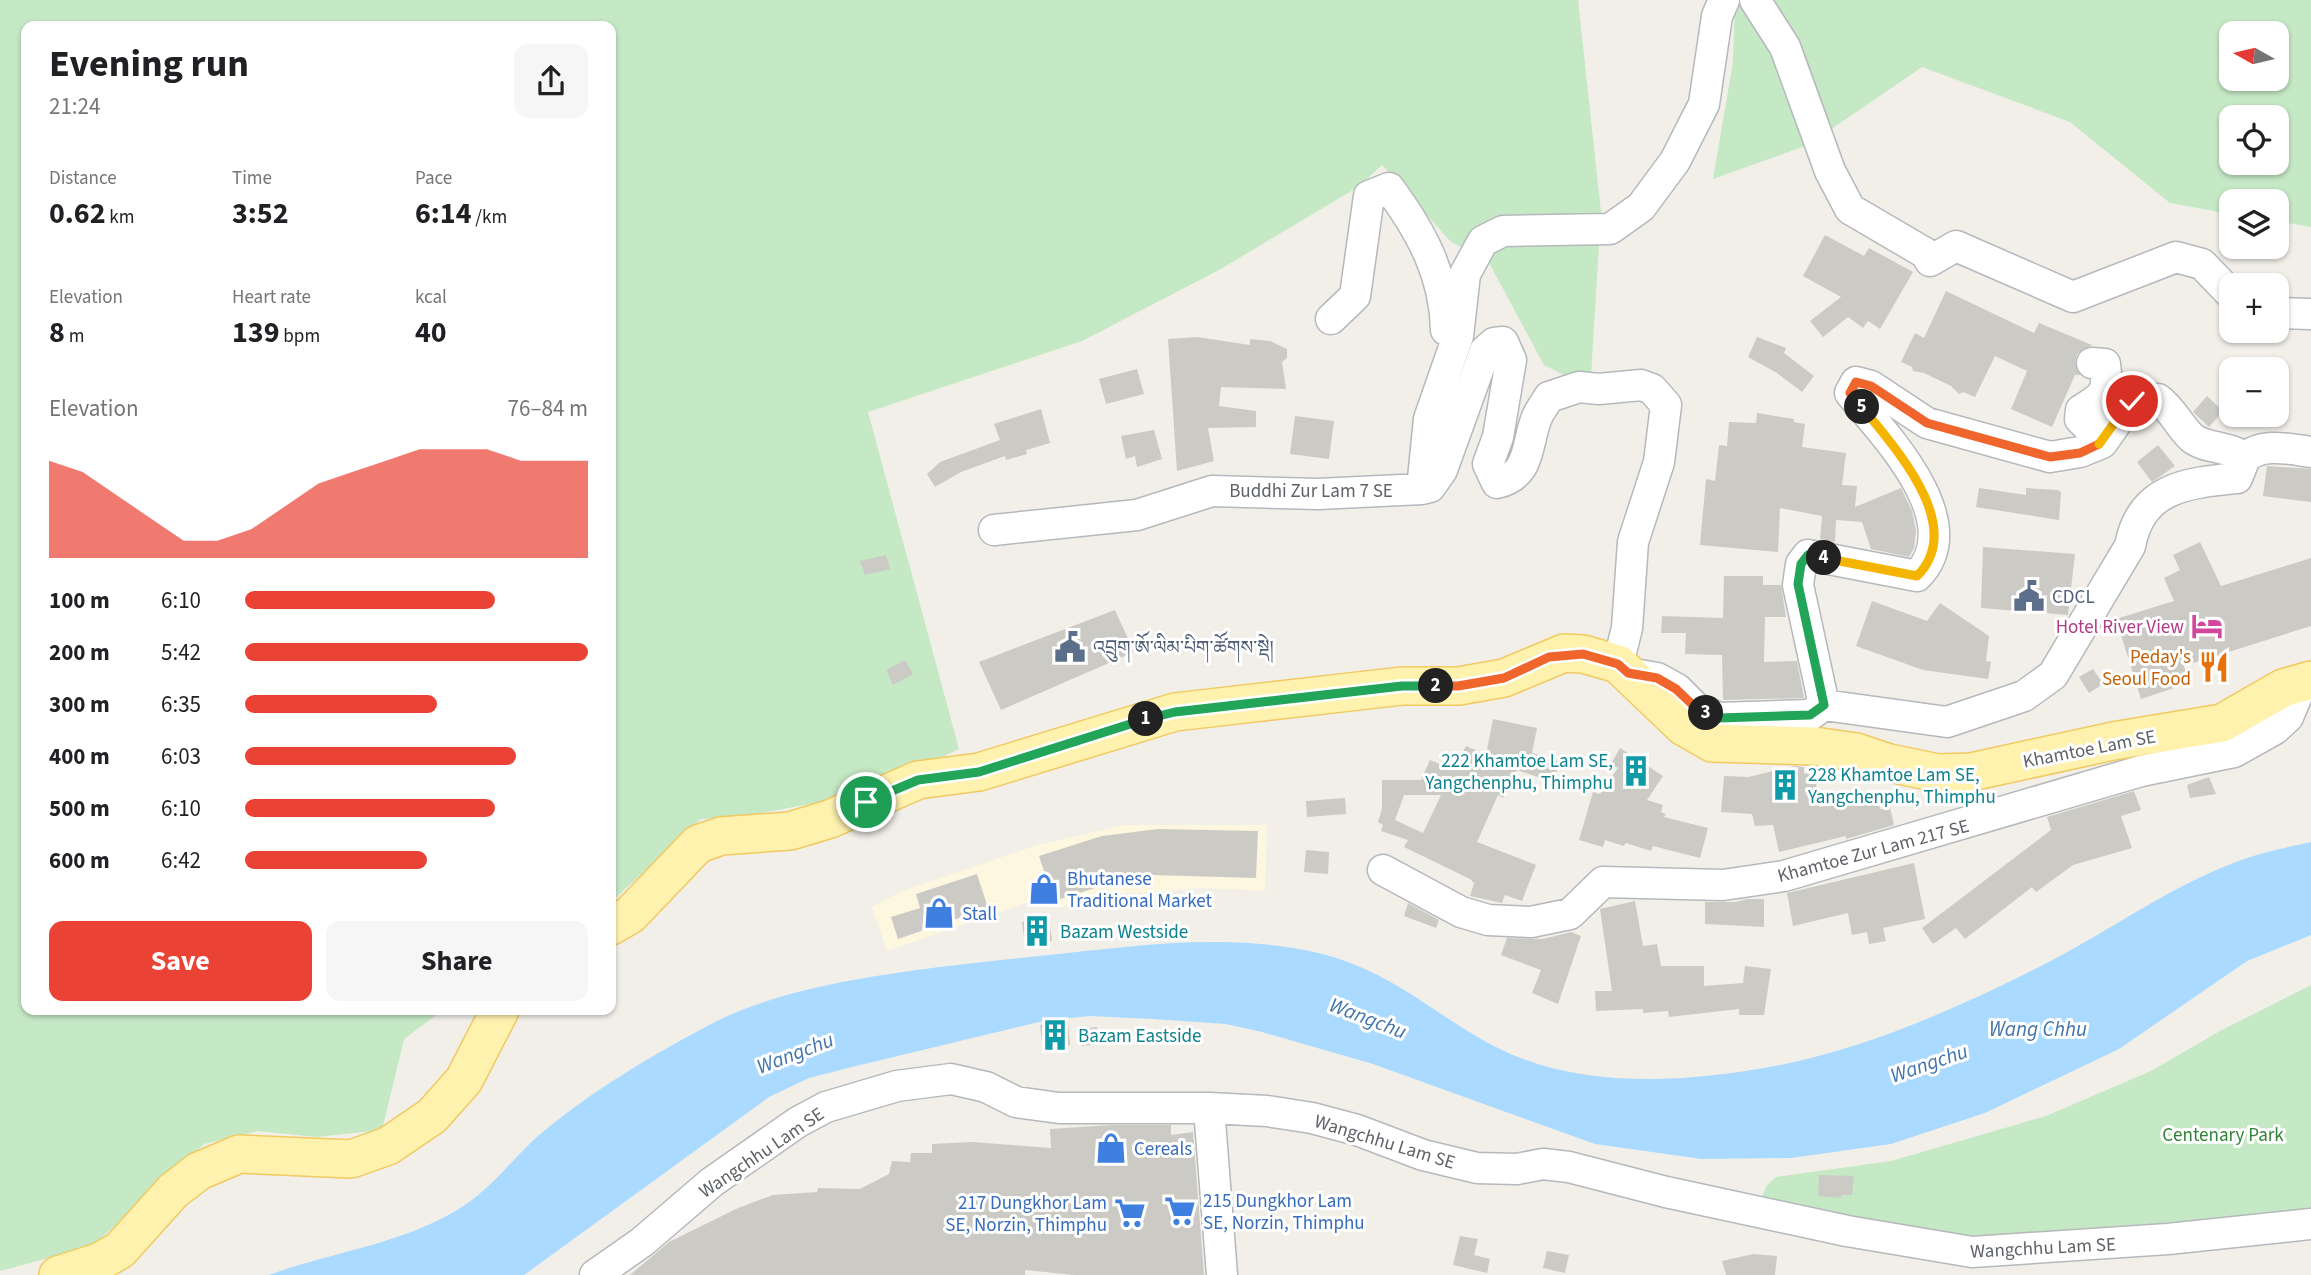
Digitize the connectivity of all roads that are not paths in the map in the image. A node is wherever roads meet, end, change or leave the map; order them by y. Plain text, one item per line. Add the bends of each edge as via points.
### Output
1 (1724, 0) edge
2 (1755, 0) edge
3 (2219, 282) edge
4 (2289, 313) edge
5 (2311, 314) edge
6 (1331, 318) dead end
7 (1447, 362) junction
8 (2091, 363) dead end
9 (2115, 410) junction
10 (2311, 452) edge
11 (2245, 458) junction
12 (1422, 489) junction
13 (994, 530) dead end
14 (1623, 668) junction
15 (2307, 681) edge
16 (1824, 705) junction
17 (1383, 870) dead end
18 (616, 923) edge
19 (497, 1015) edge
20 (1209, 1108) junction
21 (2311, 1224) edge
22 (58, 1275) edge
23 (595, 1275) edge
24 (1222, 1275) edge

1 - 7 street via 1717,16 1704,104 1675,160 1641,208 1610,229 1503,231 1483,241 1465,274 1458,335
2 - 3 street via 1785,47 1830,171 1850,209 1925,253 1930,261 1955,246 2073,297 2176,257 2202,264
4 - 5 street
6 - 7 street via 1355,296 1369,195 1388,188 1429,248 1445,295
7 - 12 street via 1429,419
8 - 9 street via 2105,364 2108,383 2102,397 2081,411 2080,419 2088,427
9 - 11 street via 2132,401 2158,399 2172,409 2193,439 2235,450
9 - 16 street via 2120,415 2102,443 2080,453 2050,457 1927,423 1871,386 1856,382 1850,393 1912,468 1935,530 1931,562 1917,576 1808,555 1801,564 1798,584
10 - 11 street via 2264,449
11 - 16 street via 2237,478 2183,484 2147,506 2130,546 2067,654 2053,675 2024,696 1947,722
12 - 13 street, Buddhi Zur Lam 7 SE via 1318,494 1212,491 1137,515
12 - 14 street via 1430,487 1442,470 1485,351 1494,343 1503,342 1511,360 1499,437 1488,464 1497,483 1508,480 1527,462 1537,417 1549,397 1579,387 1641,385 1653,389 1666,405 1667,417 1659,462 1633,542
14 - 15 main road, Khamtoe Lam SE via 1684,727 1712,743 1835,749 1938,773 1971,772 2222,723 2283,688
14 - 16 street via 1657,678 1696,708 1719,718 1810,715
14 - 18 main road, Khamtoe Lam SE via 1583,654 1564,653 1504,678 1458,686 1402,686 1175,712 1138,721 979,772 918,780 830,819 790,831 721,836 698,844 630,915
15 - 17 street, Khamtoe Zur Lam 217 SE via 2288,718 2234,752 2141,771 1784,876 1723,885 1603,882 1570,914 1531,922 1488,920 1461,912
19 - 22 main road via 464,1080 432,1116 388,1146 351,1159 239,1154 199,1171 173,1191 120,1250
20 - 21 street, Wangchhu Lam SE via 1312,1118 1477,1168 1569,1167 1847,1231 1972,1252
20 - 23 street, Wangchhu Lam SE via 1059,1108 1016,1102 986,1087 951,1079 897,1086 826,1107 798,1122 712,1182
20 - 24 street

